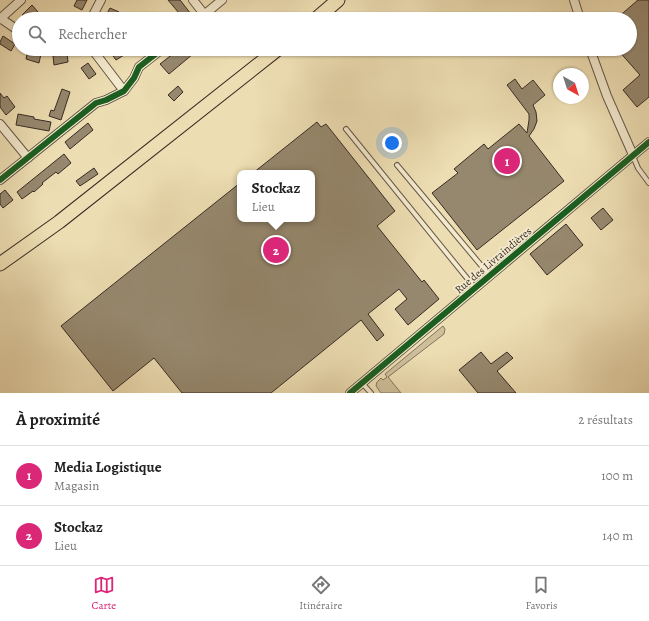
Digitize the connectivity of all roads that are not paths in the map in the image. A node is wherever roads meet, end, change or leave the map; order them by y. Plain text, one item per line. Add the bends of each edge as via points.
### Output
1 (21, 0) edge
2 (101, 0) edge
3 (193, 0) edge
4 (222, 0) edge
5 (338, 0) edge
6 (574, 0) edge
7 (95, 12) edge
8 (199, 12) edge
9 (207, 12) edge
10 (324, 12) edge
11 (578, 12) edge
12 (0, 18) edge
13 (12, 26) edge
14 (97, 56) edge
15 (153, 56) edge
16 (269, 56) edge
17 (593, 56) edge
18 (124, 91) junction
19 (0, 124) edge
20 (346, 129) dead end
21 (649, 142) edge
22 (633, 155) junction
23 (28, 158) junction
24 (396, 164) dead end
25 (0, 180) edge
26 (649, 183) edge
27 (0, 264) edge
28 (490, 276) junction
29 (475, 288) junction
30 (362, 383) junction
31 (350, 393) edge
32 (371, 393) edge

1 - 12 street
2 - 7 street
3 - 8 street
4 - 9 street
5 - 10 main road
6 - 11 street
12 - 13 street
14 - 18 street
15 - 18 street via 139,67
16 - 27 main road via 60,222
17 - 22 street
18 - 23 street via 96,103
19 - 23 street
20 - 29 lane
21 - 22 street, Rue des Livraindières
22 - 26 lane via 638,168
22 - 28 street, Rue des Livraindières
23 - 25 street
24 - 28 lane
28 - 29 street, Rue des Livraindières
29 - 30 street, Rue des Livraindières
30 - 31 street, Rue des Livraindières
30 - 32 lane

